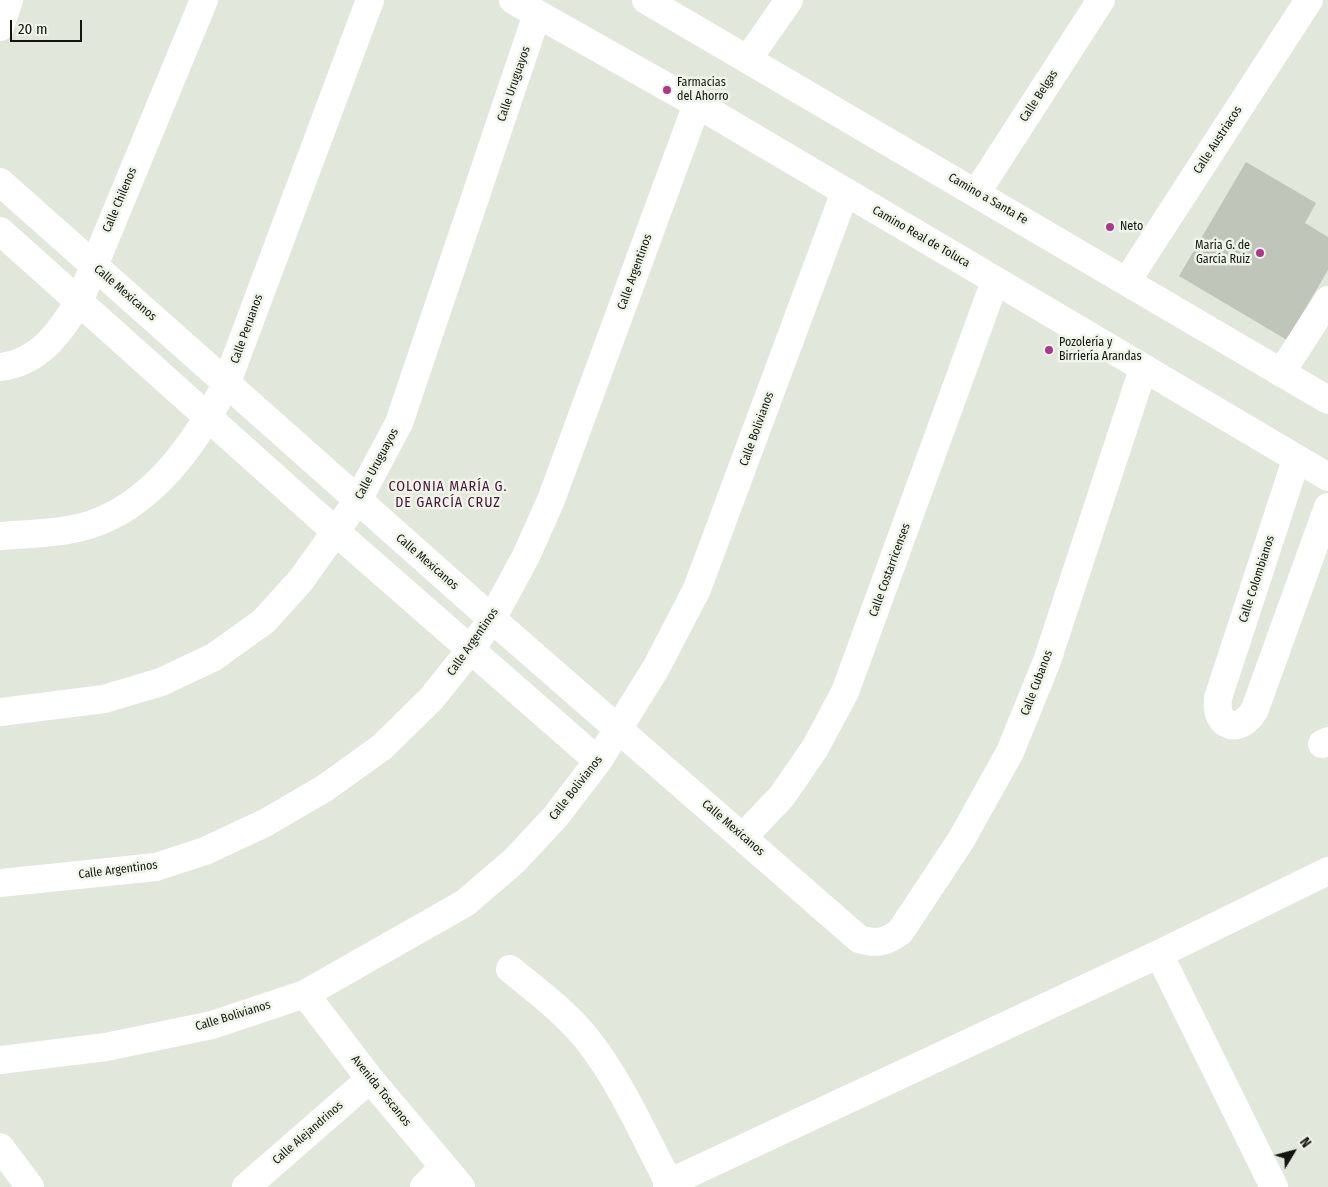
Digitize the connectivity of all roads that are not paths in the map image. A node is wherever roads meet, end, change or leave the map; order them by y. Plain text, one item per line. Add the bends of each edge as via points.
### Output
1 (10, 0) edge
2 (204, 0) edge
3 (370, 0) edge
4 (513, 0) edge
5 (646, 0) edge
6 (789, 0) edge
7 (1101, 0) edge
8 (1309, 0) edge
9 (538, 14) junction
10 (0, 27) edge
11 (748, 59) junction
12 (697, 104) junction
13 (0, 182) edge
14 (845, 192) junction
15 (977, 192) junction
16 (0, 231) edge
17 (93, 264) junction
18 (995, 281) junction
19 (1127, 281) junction
20 (1328, 300) edge
21 (78, 302) junction
22 (0, 367) edge
23 (1143, 369) junction
24 (1281, 372) junction
25 (227, 382) junction
26 (1328, 400) edge
27 (209, 418) junction
28 (1296, 460) junction
29 (1328, 477) edge
30 (358, 500) junction
31 (1328, 507) edge
32 (336, 532) junction
33 (0, 536) edge
34 (492, 619) junction
35 (471, 649) junction
36 (0, 712) edge
37 (620, 730) junction
38 (598, 761) junction
39 (744, 836) junction
40 (1328, 871) edge
41 (0, 883) edge
42 (858, 939) joint
43 (1159, 954) junction
44 (510, 969) dead end
45 (304, 994) junction
46 (0, 1060) edge
47 (370, 1080) junction
48 (0, 1147) edge
49 (452, 1177) edge
50 (18, 1183) edge
51 (668, 1185) edge
52 (246, 1187) edge
53 (424, 1187) edge
54 (1274, 1187) edge

1 - 10 street
2 - 17 street, Calle Chilenos
3 - 25 street, Calle Peruanos
4 - 9 street, Camino Real de Toluca
5 - 11 street, Camino a Santa Fe
6 - 11 street
7 - 15 street, Calle Belgas
8 - 19 street, Calle Austriacos
9 - 12 street, Camino Real de Toluca
9 - 30 street, Calle Uruguayos via 399,423
11 - 15 street, Camino a Santa Fe
12 - 14 street, Camino Real de Toluca
12 - 34 street, Calle Argentinos via 551,500
13 - 17 street, Calle Mexicanos
14 - 18 street, Camino Real de Toluca
14 - 37 street, Calle Bolivianos via 697,589
15 - 19 street, Camino a Santa Fe
16 - 21 street
17 - 21 street, Calle Chilenos
17 - 25 street, Calle Mexicanos
18 - 23 street, Camino Real de Toluca
18 - 39 street, Calle Costarricenses via 845,692 814,748 782,796
19 - 24 street, Camino a Santa Fe
20 - 24 street
21 - 22 street, Calle Chilenos via 61,331 39,353
21 - 27 street
23 - 28 street, Camino Real de Toluca
23 - 42 street, Calle Cubanos via 1047,661 1010,752 961,840 900,932 887,941 873,943
24 - 26 street, Camino a Santa Fe
25 - 27 street, Calle Peruanos
25 - 30 street, Calle Mexicanos
27 - 32 street
27 - 33 street, Calle Peruanos via 173,468 142,496 106,518 70,530
28 - 29 street, Camino Real de Toluca
28 - 31 street, Calle Colombianos via 1218,698 1219,718 1227,724 1236,726 1251,717
30 - 32 street, Calle Uruguayos
30 - 34 street, Calle Mexicanos
32 - 35 street
32 - 36 street, Calle Uruguayos via 301,580 264,621 214,657 161,682 104,699
34 - 35 street, Calle Argentinos
34 - 37 street, Calle Mexicanos
35 - 38 street
35 - 41 street, Calle Argentinos via 431,699 382,746 325,788 265,823 205,851 156,867
37 - 38 street, Calle Bolivianos
37 - 39 street, Calle Mexicanos
38 - 45 street, Calle Bolivianos via 556,816 514,861 465,903
39 - 42 street, Calle Mexicanos
40 - 43 street
43 - 51 street
43 - 54 street
44 - 51 street via 560,1011 614,1076
45 - 46 street, Calle Bolivianos via 212,1025 106,1047
45 - 47 street, Avenida Toscanos
47 - 49 street, Avenida Toscanos
47 - 52 street, Calle Alejandrinos
48 - 50 street
49 - 53 street

